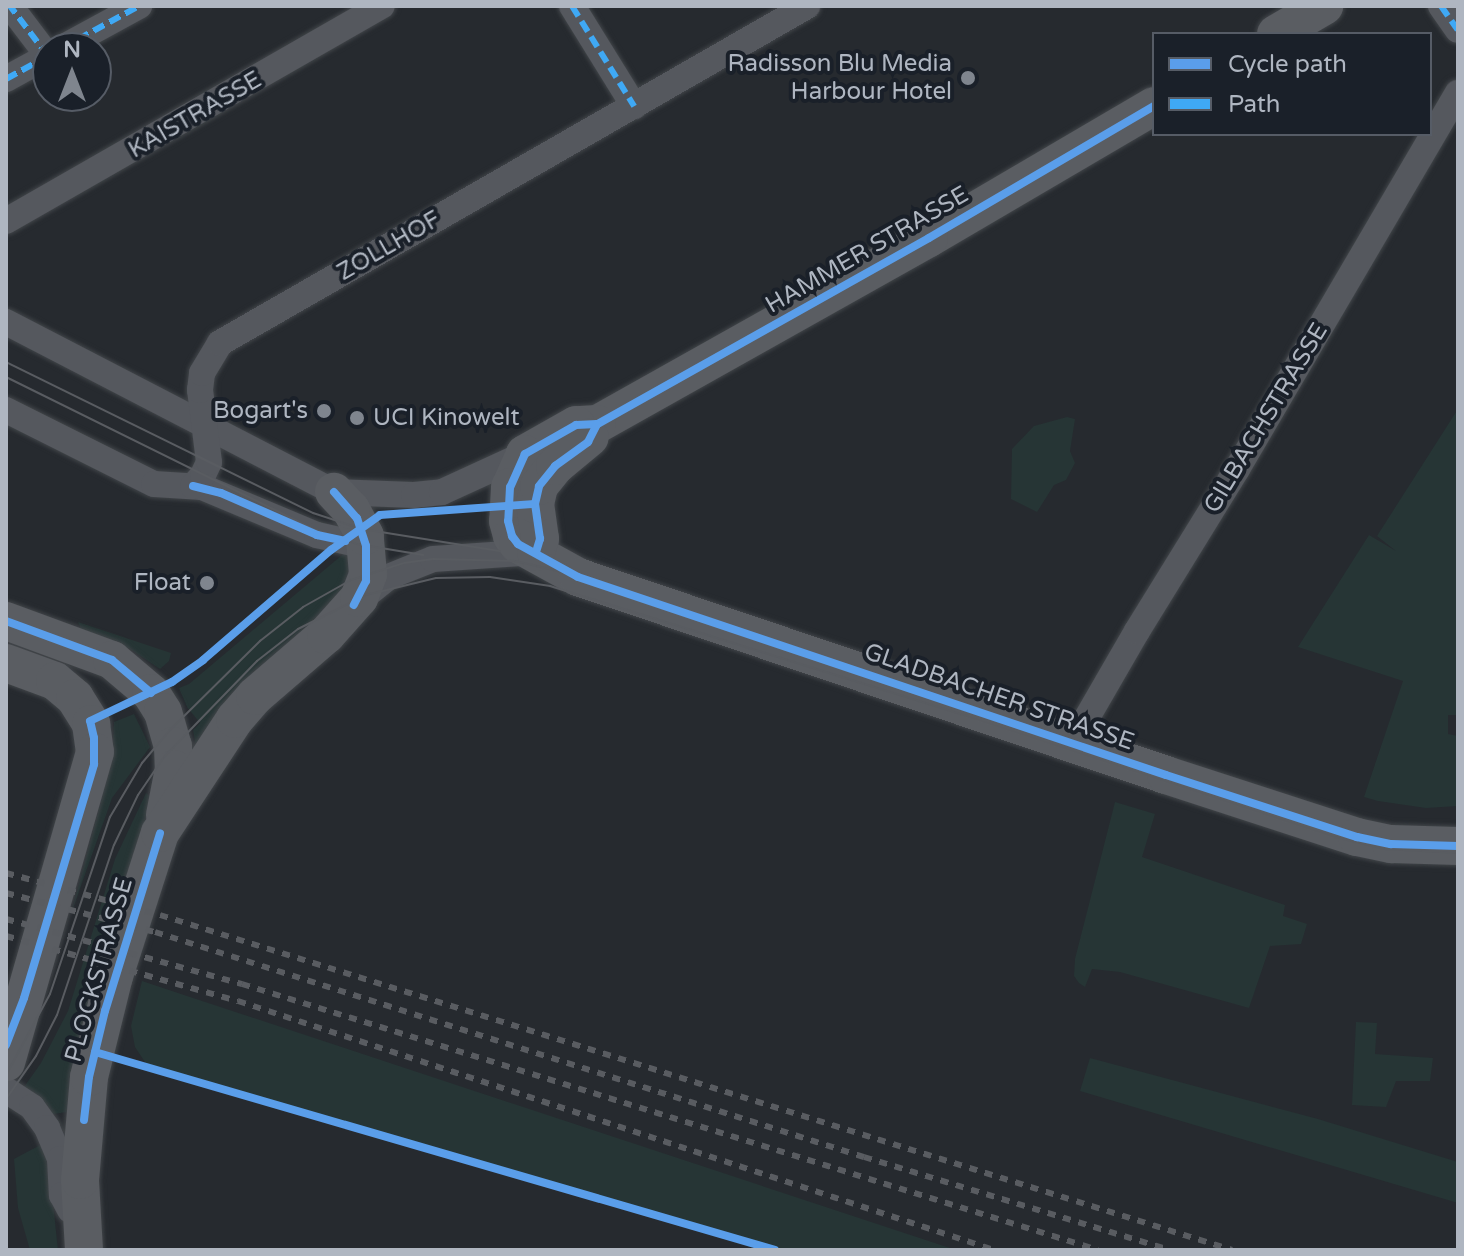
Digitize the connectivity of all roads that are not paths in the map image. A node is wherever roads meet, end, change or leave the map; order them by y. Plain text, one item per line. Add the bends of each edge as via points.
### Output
1 (10, 6) edge
2 (139, 6) edge
3 (382, 6) edge
4 (572, 6) edge
5 (807, 6) edge
6 (1324, 6) edge
7 (1441, 6) edge
8 (1452, 6) edge
9 (1458, 7) edge
10 (1458, 30) edge
11 (91, 32) edge
12 (1279, 32) edge
13 (32, 35) edge
14 (32, 65) edge
15 (6, 79) edge
16 (1458, 93) edge
17 (634, 106) junction
18 (1152, 107) edge
19 (6, 221) edge
20 (6, 322) edge
21 (6, 410) edge
22 (597, 424) junction
23 (204, 425) junction
24 (525, 454) junction
25 (193, 486) junction
26 (334, 492) junction
27 (366, 546) junction
28 (536, 552) junction
29 (354, 605) junction
30 (6, 621) edge
31 (6, 663) edge
32 (1076, 745) junction
33 (160, 833) junction
34 (1458, 846) edge
35 (8, 1048) edge
36 (6, 1090) edge
37 (83, 1243) edge

1 - 13 street
2 - 11 street
3 - 19 street, KAISTRASSE
4 - 17 street
5 - 17 street, ZOLLHOF
6 - 12 street
7 - 10 street
8 - 9 street
14 - 15 street
16 - 32 street, GILBACHSTRASSE via 1137,631
17 - 23 street, ZOLLHOF via 220,343 202,373
18 - 22 street, HAMMER STRASSE
20 - 23 street
21 - 25 street via 154,484
22 - 24 street, HAMMER STRASSE via 576,425
22 - 28 street, HAMMER STRASSE via 588,442 555,466 539,486
23 - 25 street, ZOLLHOF via 209,462
23 - 26 street
24 - 26 street via 442,492
24 - 28 street via 510,487 508,521 518,544
25 - 27 street via 317,535
26 - 27 street via 357,518
27 - 29 street, PLOCKSTRASSE via 366,581
28 - 29 street via 433,559 388,577
28 - 32 street, GLADBACHER STRASSE via 578,577
29 - 33 street, PLOCKSTRASSE via 235,719
30 - 33 street via 112,660 151,693 173,746 172,789
31 - 35 street via 55,681 75,698 94,738 94,764
32 - 34 street, GLADBACHER STRASSE via 1357,837
33 - 37 street, PLOCKSTRASSE via 114,976 89,1077 80,1180
36 - 37 street via 32,1107 47,1128 60,1159 62,1195

